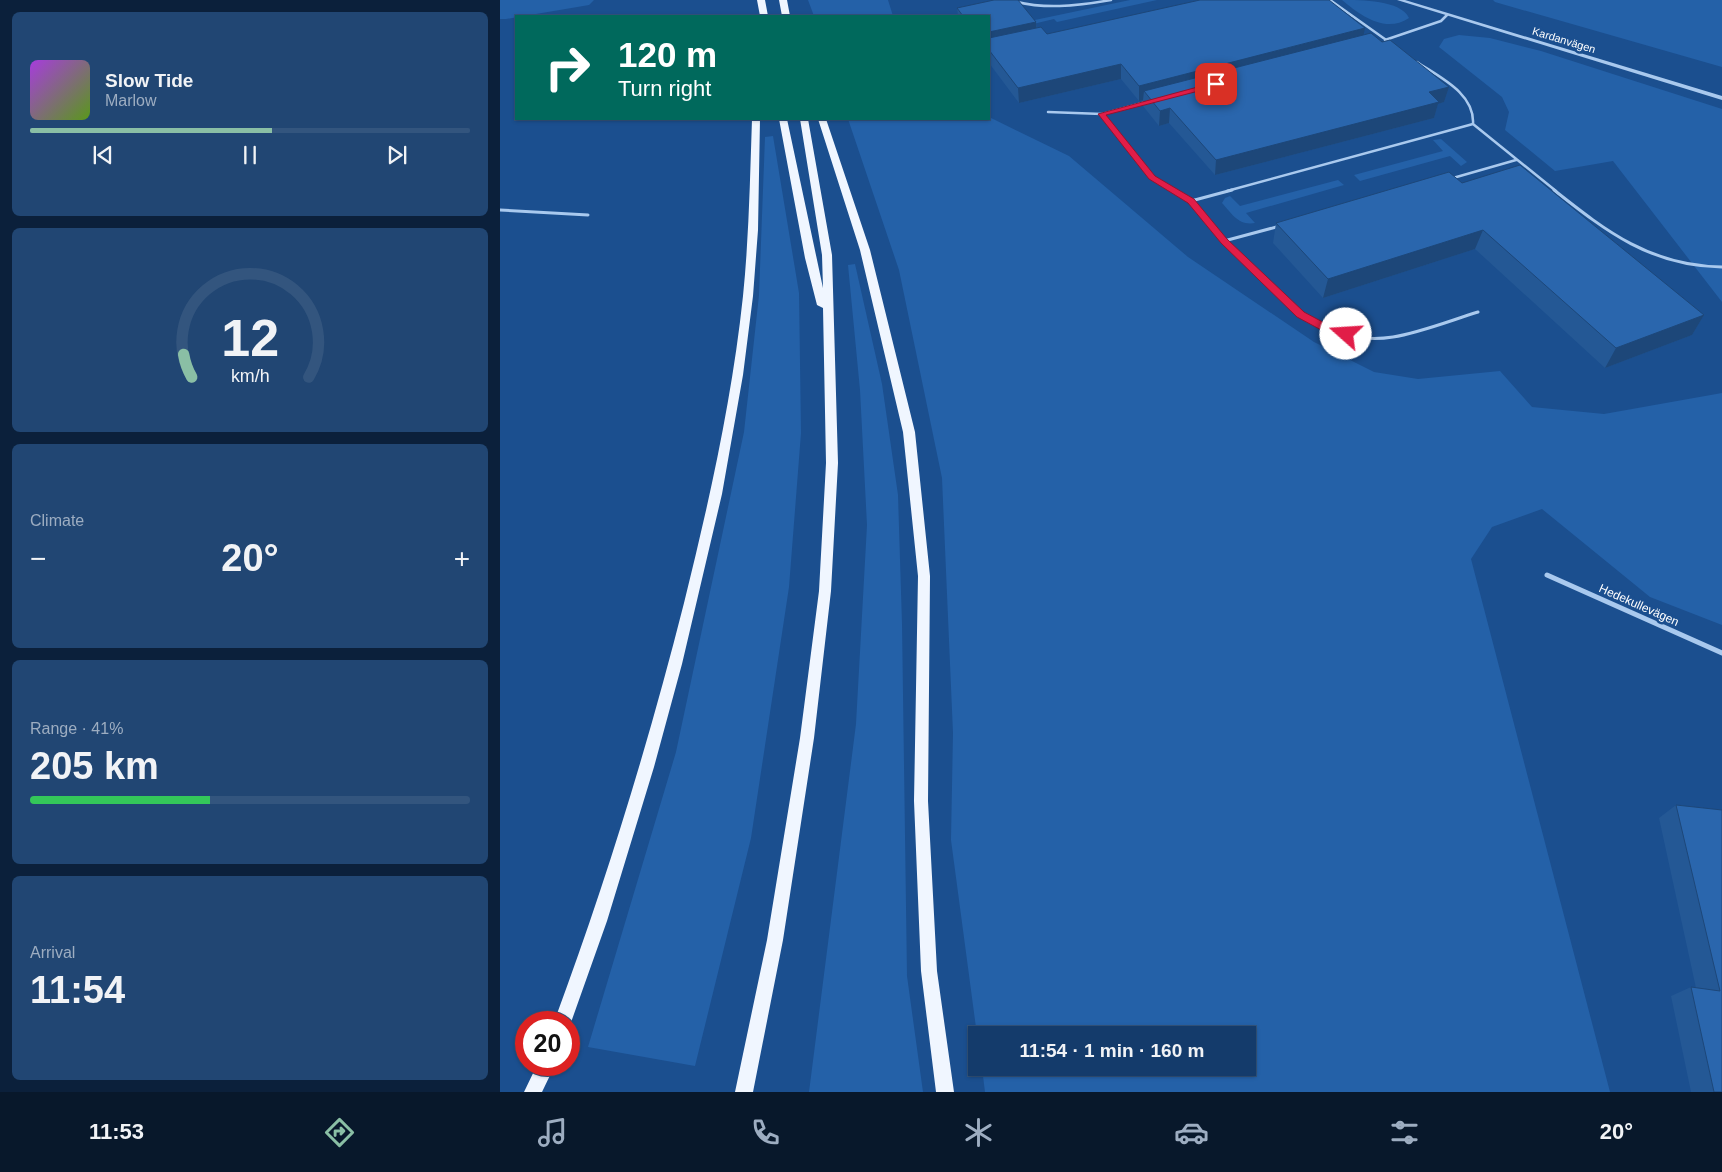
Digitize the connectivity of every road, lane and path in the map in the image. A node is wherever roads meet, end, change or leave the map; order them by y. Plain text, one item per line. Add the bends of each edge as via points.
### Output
1 (760, 0) edge
2 (783, 0) edge
3 (1010, 0) edge
4 (1110, 0) edge
5 (1330, 0) edge
6 (1404, 1) edge
7 (759, 15) edge
8 (764, 15) edge
9 (786, 15) edge
10 (1447, 15) junction
11 (1386, 40) junction
12 (1377, 43) edge
13 (1394, 46) edge
14 (1410, 57) edge
15 (1722, 98) edge
16 (1149, 102) edge
17 (1048, 112) dead end
18 (1102, 114) junction
19 (756, 120) edge
20 (784, 120) edge
21 (804, 120) edge
22 (822, 120) edge
23 (1473, 124) junction
24 (1516, 160) junction
25 (1448, 180) edge
26 (1191, 201) junction
27 (500, 210) edge
28 (588, 215) dead end
29 (1289, 223) edge
30 (1224, 241) junction
31 (1722, 267) edge
32 (1478, 312) dead end
33 (827, 324) junction
34 (1547, 575) dead end
35 (1722, 652) edge
36 (567, 1011) edge
37 (541, 1076) edge
38 (533, 1092) edge
39 (744, 1092) edge
40 (945, 1092) edge

1 - 7 main road
1 - 8 main road
2 - 9 main road
3 - 4 lane via 1021,5 1059,7
5 - 11 lane
6 - 10 street, Kardanvägen
10 - 11 lane
10 - 15 street, Kardanvägen
11 - 12 lane
11 - 13 lane
14 - 23 lane via 1457,91 1473,111
16 - 18 lane
17 - 18 lane
18 - 26 lane via 1152,178
19 - 36 main road via 748,298 707,535 669,688 597,931
20 - 33 main road via 810,258
21 - 33 main road via 827,255
22 - 40 main road via 865,250 909,432 924,576 921,800 929,971
23 - 24 lane
23 - 26 lane
24 - 25 lane
24 - 31 lane via 1632,247 1663,260
26 - 30 lane
27 - 28 lane
29 - 30 lane
30 - 32 lane via 1300,314 1328,330 1363,339 1394,337
33 - 39 main road via 832,463 825,591 807,738 775,940
34 - 35 street, Hedekullevägen
37 - 38 main road

